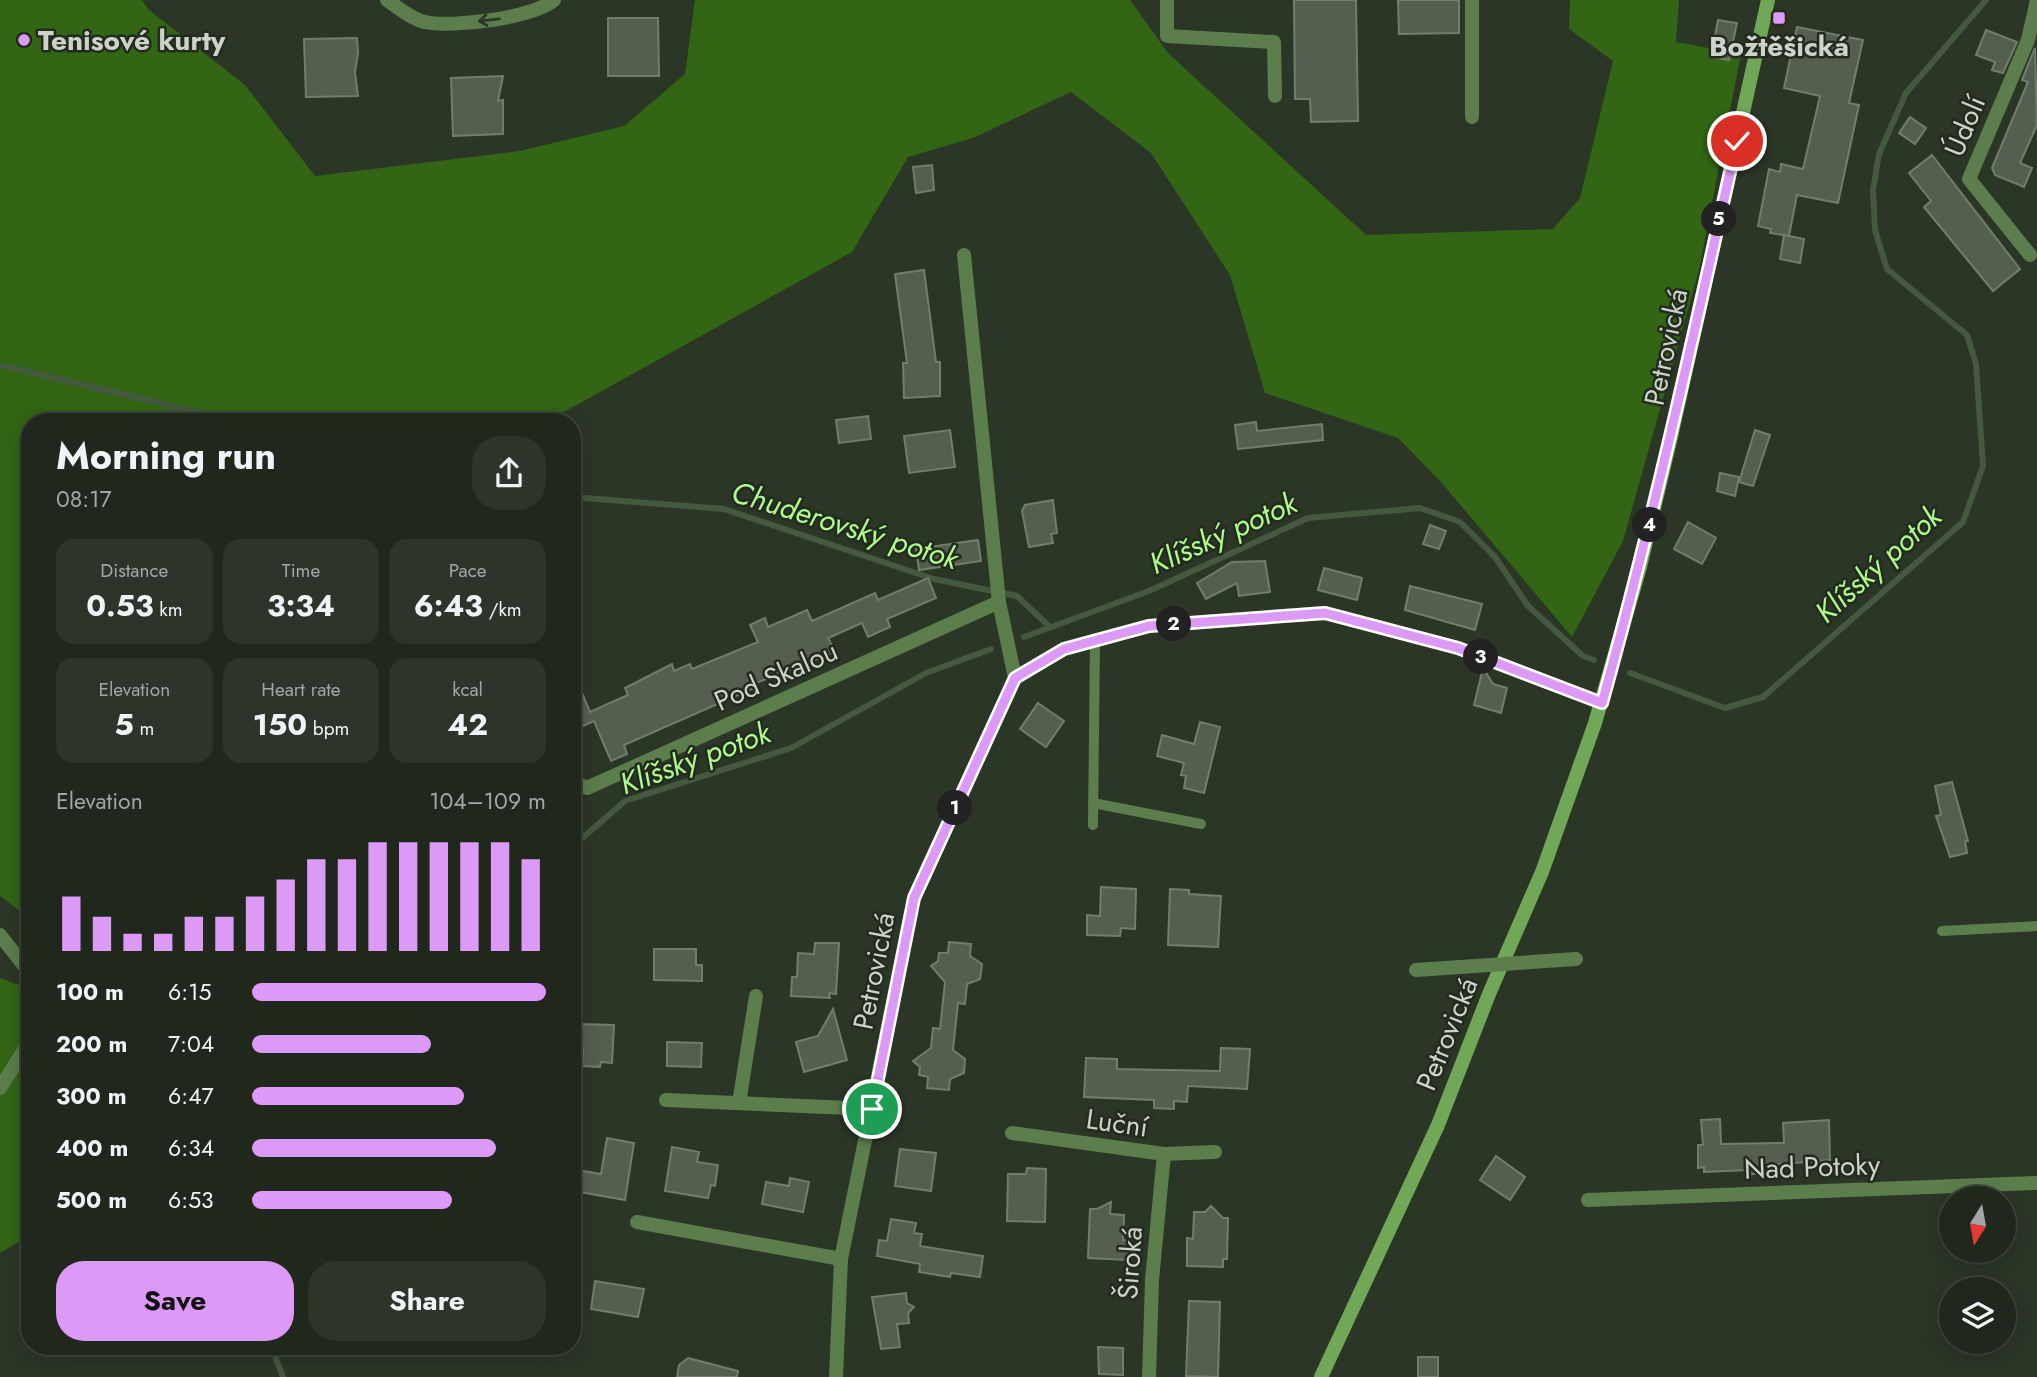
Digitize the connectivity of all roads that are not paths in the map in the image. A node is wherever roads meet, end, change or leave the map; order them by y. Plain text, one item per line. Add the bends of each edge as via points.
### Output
1 (387, 0) edge
2 (554, 0) edge
3 (1167, 0) edge
4 (1472, 0) edge
5 (1768, 0) edge
6 (2037, 0) edge
7 (1275, 96) dead end
8 (1472, 117) dead end
9 (964, 255) dead end
10 (2030, 256) dead end
11 (999, 601) junction
12 (1095, 641) junction
13 (1015, 678) junction
14 (1602, 703) junction
15 (581, 785) edge
16 (1093, 803) junction
17 (1201, 824) dead end
18 (1093, 825) dead end
19 (2037, 926) edge
20 (1942, 931) dead end
21 (0, 935) edge
22 (1576, 958) dead end
23 (21, 962) edge
24 (1416, 970) dead end
25 (756, 996) dead end
26 (21, 1055) edge
27 (0, 1088) edge
28 (666, 1100) dead end
29 (739, 1103) junction
30 (872, 1109) junction
31 (1012, 1133) dead end
32 (1215, 1152) dead end
33 (1164, 1154) junction
34 (2037, 1183) edge
35 (1588, 1200) dead end
36 (637, 1222) dead end
37 (841, 1259) junction
38 (836, 1377) edge
39 (1149, 1377) edge
40 (1321, 1377) edge

2 -> 1 street via 521,16 425,22
3 - 7 street via 1167,36 1274,42
4 - 8 street
5 - 14 main road, Petrovická via 1671,437
6 - 10 street, Údolí via 2028,40 1969,179
9 - 11 street
11 - 13 street
11 - 15 street, Pod Skalou via 587,788
12 - 13 street via 1064,649
12 - 14 street via 1149,626 1325,613 1458,648
12 - 16 lane
13 - 30 street, Petrovická via 914,898
14 - 40 main road, Petrovická via 1542,872 1438,1125
16 - 17 lane
16 - 18 lane
19 - 20 lane
21 - 23 street
22 - 24 street, bridge
25 - 29 street
26 - 27 street
28 - 29 street
29 - 30 street
30 - 37 street, Petrovická
31 - 33 street, Luční
32 - 33 street, Luční
33 - 39 street, Široká via 1152,1280
34 - 35 street, Nad Potoky
36 - 37 street
37 - 38 street, Petrovická

